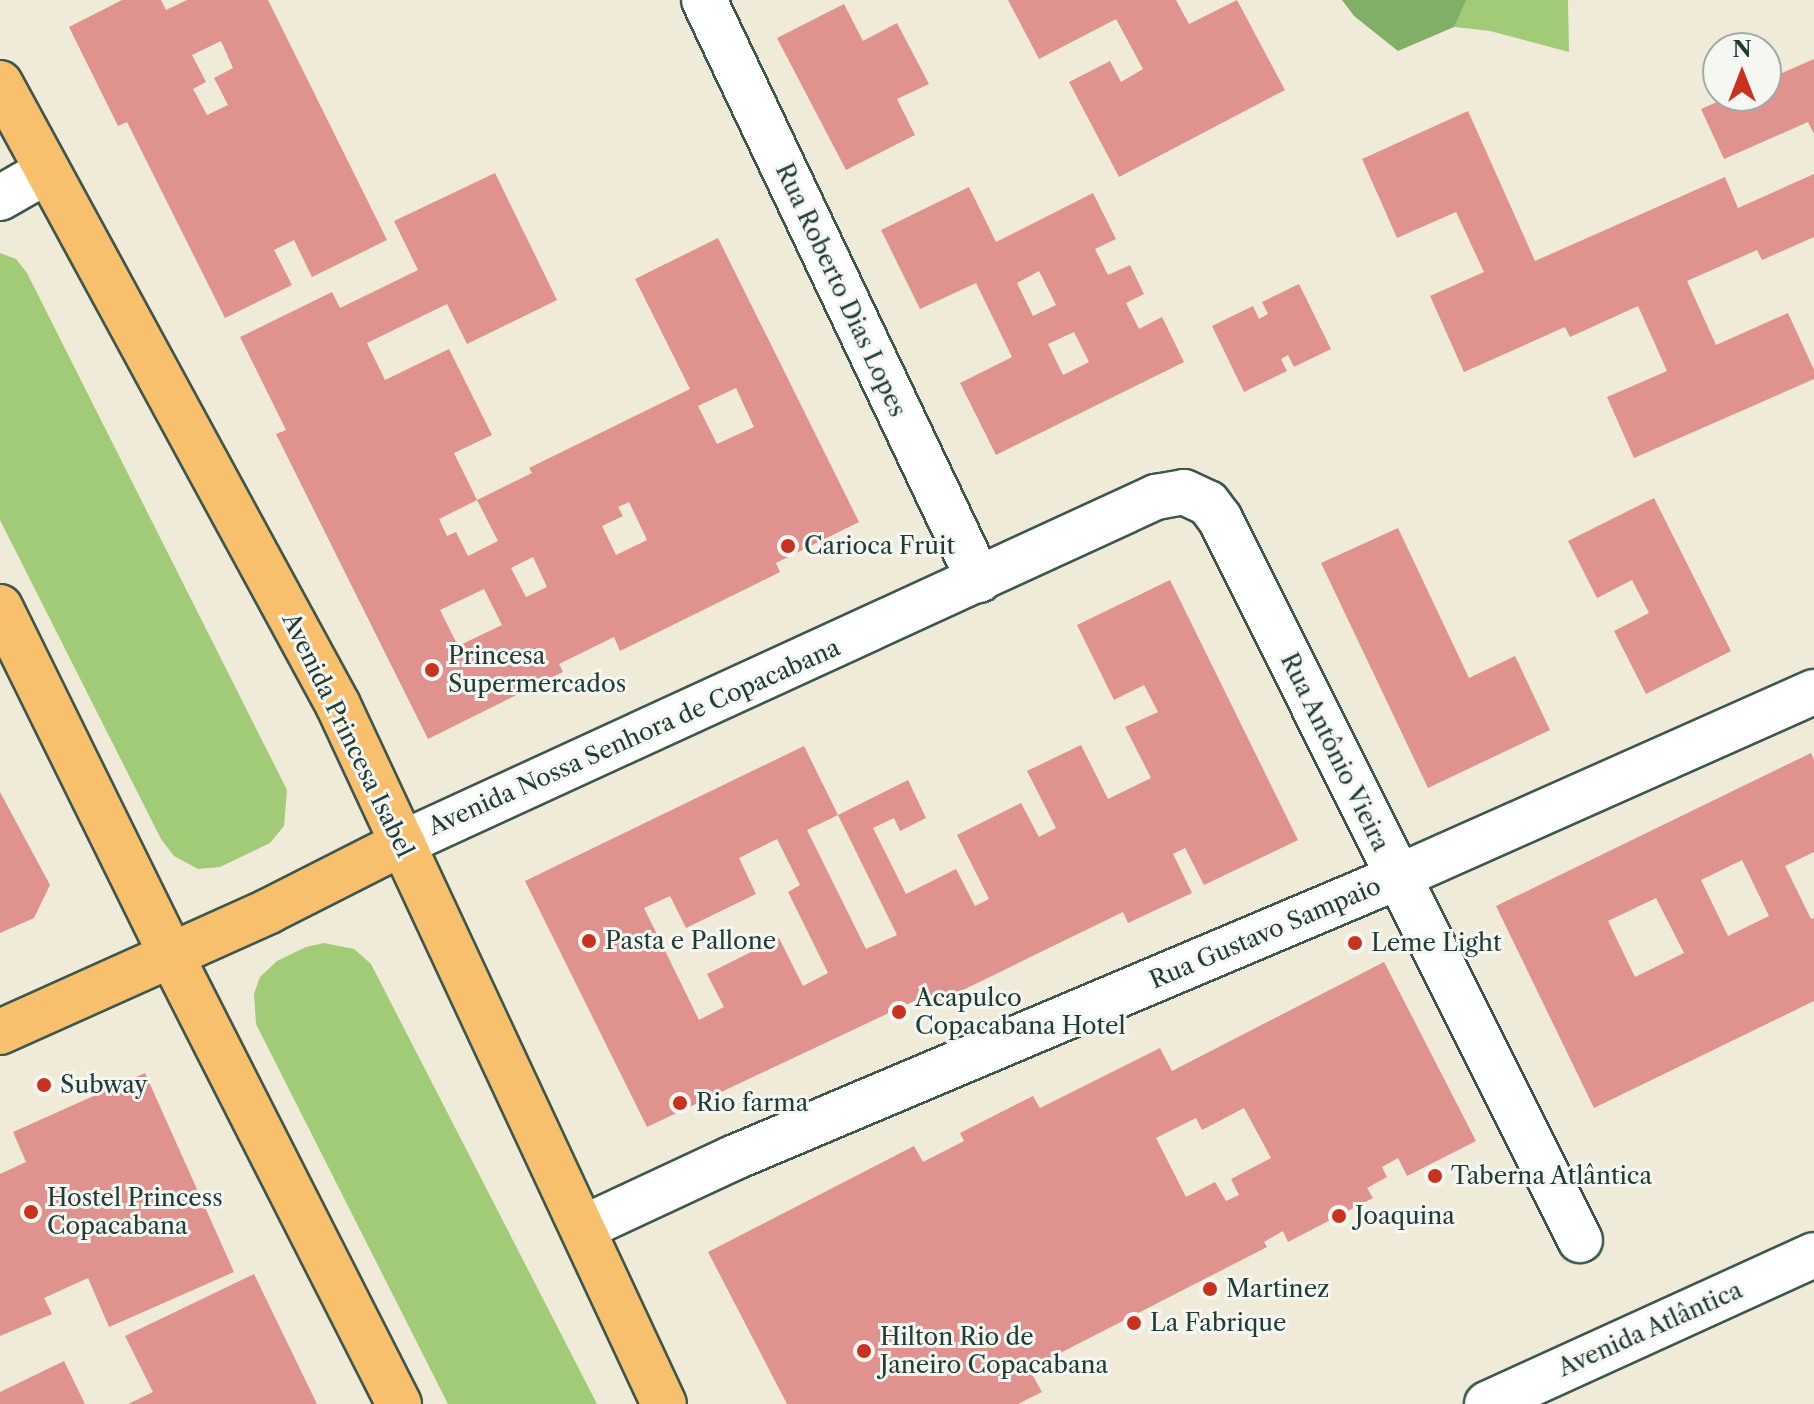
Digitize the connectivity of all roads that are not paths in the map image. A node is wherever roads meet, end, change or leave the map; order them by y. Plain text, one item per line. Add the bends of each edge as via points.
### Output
1 (704, 0) edge
2 (0, 83) edge
3 (47, 171) junction
4 (0, 198) edge
5 (1184, 492) joint
6 (979, 580) junction
7 (0, 607) edge
8 (1814, 692) edge
9 (403, 843) junction
10 (1398, 877) junction
11 (170, 953) junction
12 (0, 1032) edge
13 (583, 1228) junction
14 (1580, 1240) dead end
15 (1814, 1255) edge
16 (399, 1404) edge
17 (664, 1404) edge
18 (1487, 1404) edge

1 - 6 street, Rua Roberto Dias Lopes
2 - 3 main road, Avenida Princesa Isabel
3 - 4 street
3 - 9 main road, Avenida Princesa Isabel via 338,705
5 - 6 street, Avenida Nossa Senhora de Copacabana via 1156,497
5 - 10 street, Rua Antônio Vieira via 1208,503 1220,519
6 - 9 street, Avenida Nossa Senhora de Copacabana
7 - 11 main road
8 - 10 street, Rua Gustavo Sampaio
9 - 11 main road, Avenida Nossa Senhora de Copacabana via 269,911
9 - 13 main road, Avenida Princesa Isabel
10 - 13 street, Rua Gustavo Sampaio via 733,1158
10 - 14 street, Rua Antônio Vieira
11 - 12 main road, Avenida Nossa Senhora de Copacabana
11 - 16 main road
13 - 17 main road, Avenida Princesa Isabel
15 - 18 street, Avenida Atlântica

